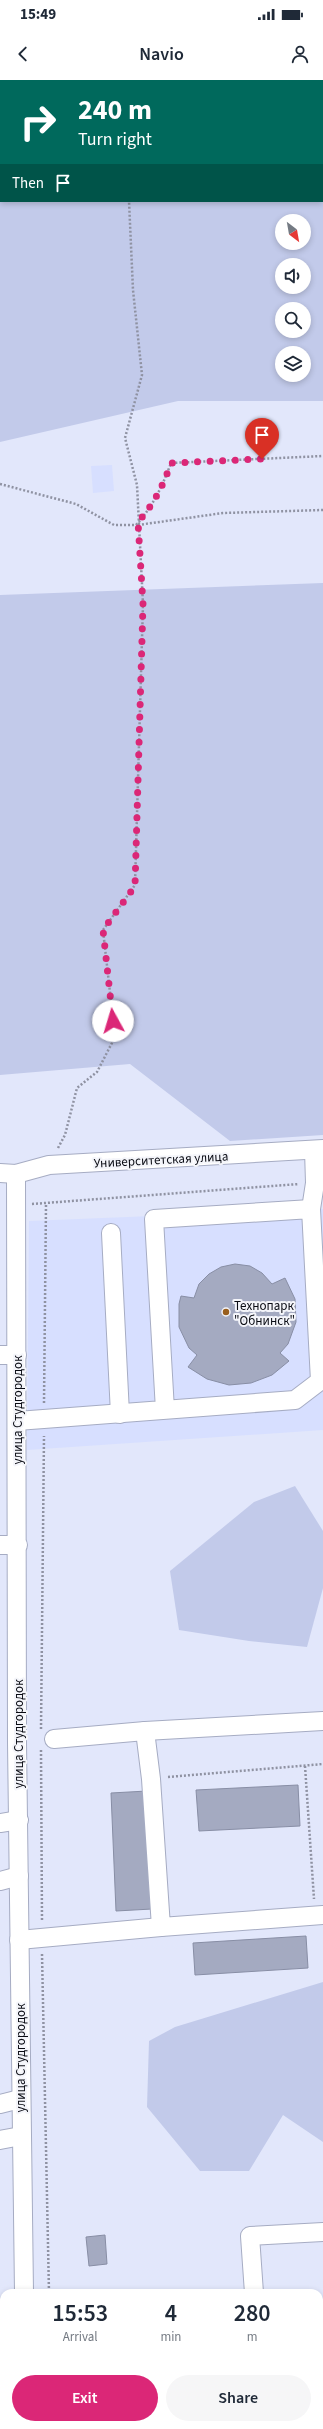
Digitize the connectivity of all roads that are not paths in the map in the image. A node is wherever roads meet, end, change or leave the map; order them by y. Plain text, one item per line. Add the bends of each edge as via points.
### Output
1 (318, 1149) edge
2 (8, 1174) edge
3 (311, 1209) junction
4 (111, 1233) dead end
5 (9, 1355) edge
6 (165, 1410) junction
7 (120, 1414) junction
8 (18, 1421) junction
9 (0, 1545) edge
10 (18, 1545) junction
11 (323, 1721) edge
12 (145, 1731) junction
13 (54, 1740) dead end
14 (19, 1820) junction
15 (0, 1823) edge
16 (19, 1876) junction
17 (0, 1881) edge
18 (319, 1915) edge
19 (161, 1927) junction
20 (19, 1940) junction
21 (20, 2099) junction
22 (0, 2104) edge
23 (21, 2136) junction
24 (0, 2140) edge
25 (323, 2232) edge
26 (24, 2289) edge
27 (254, 2289) edge

1 - 2 street, Университетская улица via 49,1165
1 - 3 street
2 - 5 street, улица Студгородок via 17,1205
3 - 6 street via 320,1381 295,1400
3 - 6 street via 154,1219
4 - 7 street
5 - 8 street, улица Студгородок
6 - 7 street
7 - 8 street
8 - 10 street, улица Студгородок
9 - 10 street
10 - 14 street, улица Студгородок
11 - 12 street
12 - 13 street
12 - 19 street via 152,1779
14 - 15 street
14 - 16 street, улица Студгородок
16 - 17 street
16 - 20 street, улица Студгородок
18 - 19 street
19 - 20 street
20 - 21 street, улица Студгородок
21 - 22 street
21 - 23 street, улица Студгородок
23 - 24 street
23 - 26 street, улица Студгородок
25 - 27 street via 250,2236

